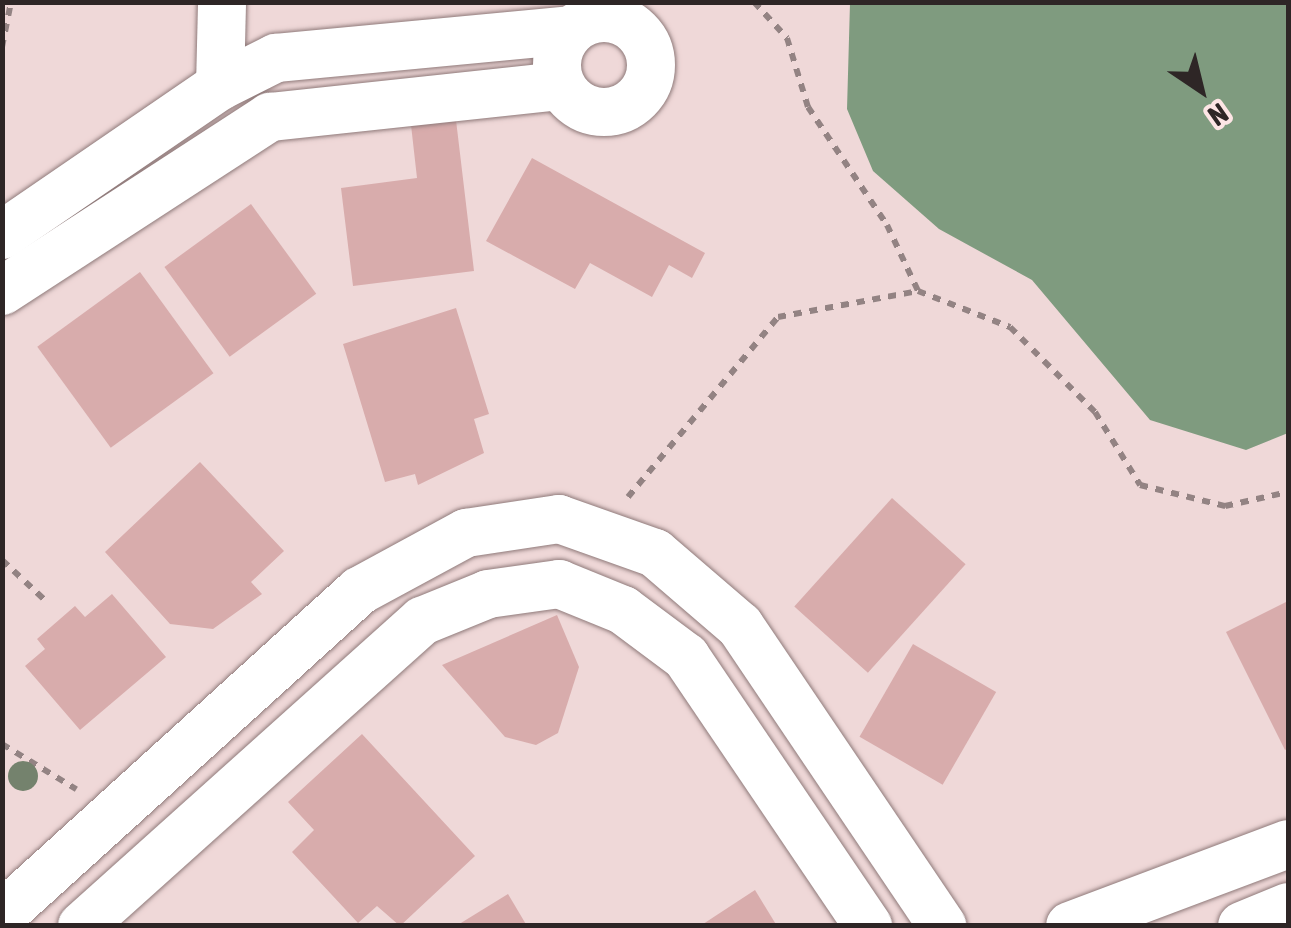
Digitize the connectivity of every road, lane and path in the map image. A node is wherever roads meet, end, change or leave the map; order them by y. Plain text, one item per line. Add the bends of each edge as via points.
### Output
1 (11, 2) edge
2 (222, 2) edge
3 (754, 2) edge
4 (498, 19) edge
5 (570, 30) junction
6 (2, 47) edge
7 (220, 86) junction
8 (560, 86) junction
9 (2, 235) edge
10 (2, 291) edge
11 (918, 291) junction
12 (1288, 492) edge
13 (602, 528) junction
14 (2, 560) edge
15 (48, 603) dead end
16 (1288, 844) edge
17 (1288, 907) edge
18 (2, 915) edge
19 (82, 926) edge
20 (868, 926) edge
21 (942, 926) edge
22 (1070, 926) edge
23 (1242, 926) edge

1 - 6 path
2 - 7 street
3 - 11 path via 787,38 808,108 887,224
4 - 5 street
4 - 7 street via 276,58
5 - 8 street via 556,57
5 - 8 street via 597,18 627,22 648,44 652,73 638,100 611,113 581,108
7 - 9 street
8 - 10 street via 270,117
11 - 12 path via 1010,328 1094,412 1140,485 1225,506
11 - 13 path via 778,317
13 - 18 street via 559,519 466,532 358,592
13 - 21 street via 655,553 740,626
14 - 15 path
16 - 22 street
17 - 23 street
19 - 20 street via 422,621 488,594 559,584 622,610 686,657

